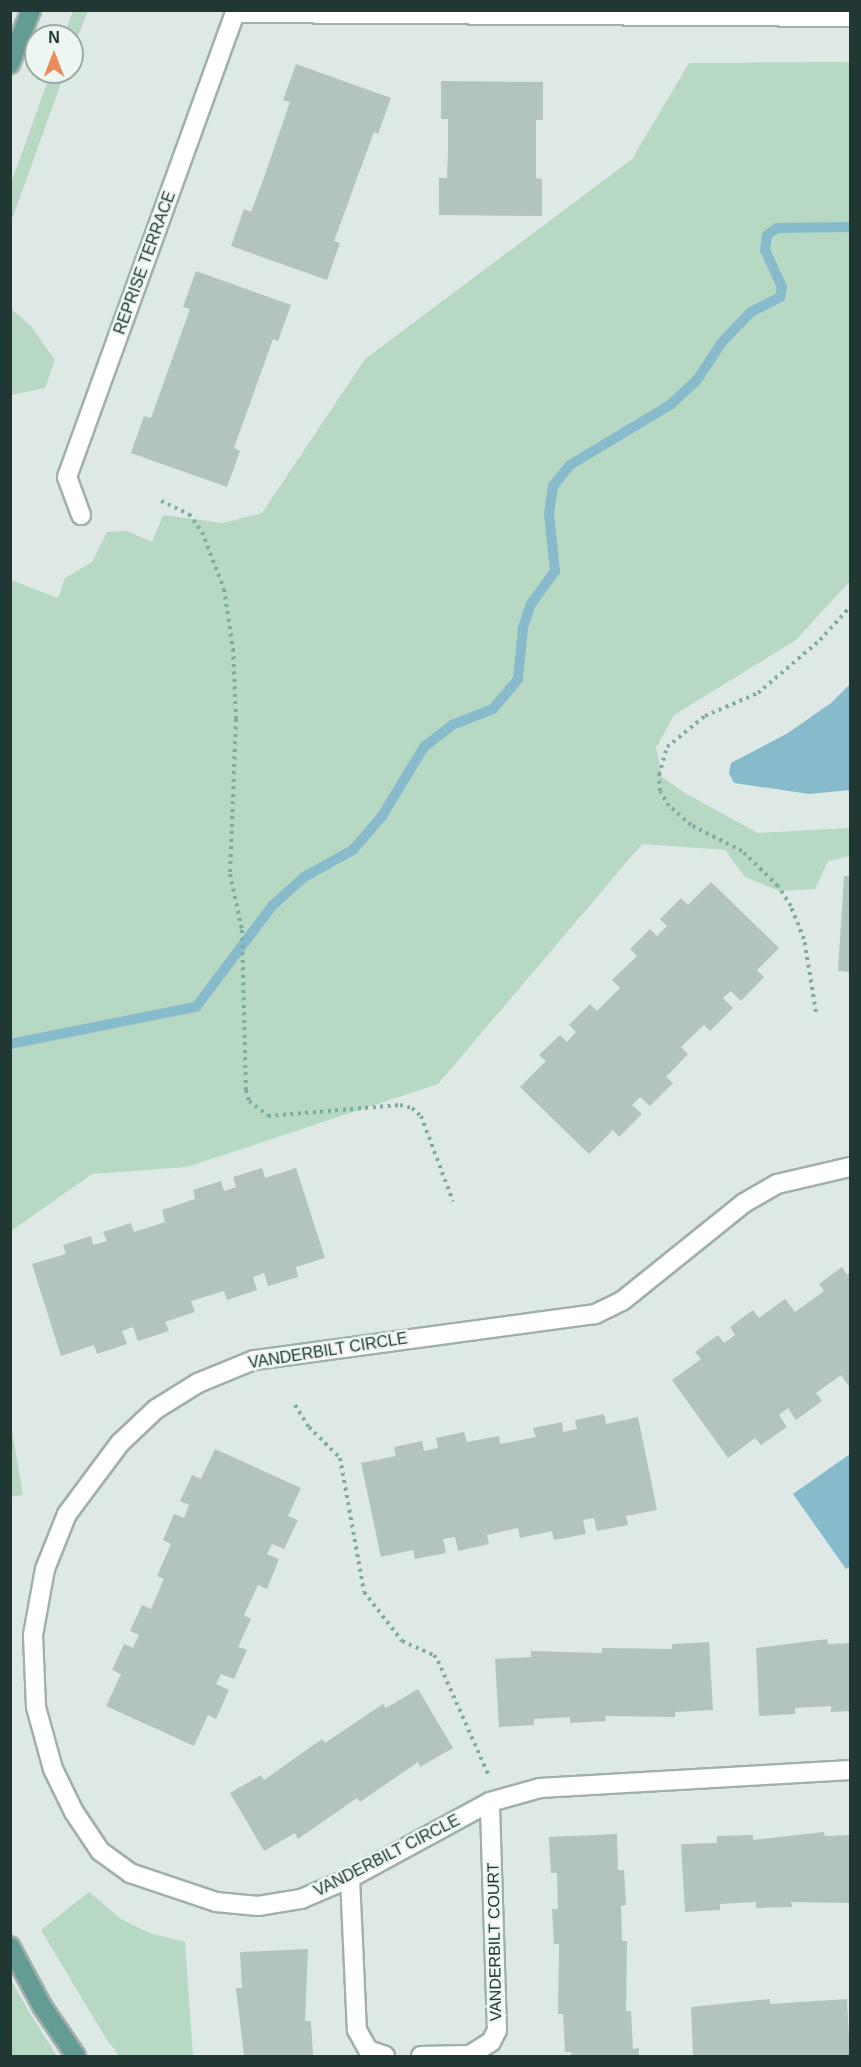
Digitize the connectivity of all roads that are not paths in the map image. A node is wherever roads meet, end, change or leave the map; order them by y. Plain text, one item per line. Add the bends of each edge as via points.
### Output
1 (31, 10) edge
2 (236, 12) edge
3 (850, 17) edge
4 (10, 64) edge
5 (81, 515) dead end
6 (850, 1167) edge
7 (850, 1770) edge
8 (494, 1801) junction
9 (350, 1878) junction
10 (10, 1946) edge
11 (76, 2056) edge
12 (385, 2056) edge
13 (421, 2056) edge

1 - 4 main road
2 - 3 street
2 - 5 street, REPRISE TERRACE via 67,477
6 - 9 street, VANDERBILT CIRCLE via 777,1184 744,1203 622,1301 595,1314 254,1360 198,1383 156,1409 94,1472 67,1514 45,1569 33,1635 36,1707 53,1769 74,1812 100,1851 130,1873 216,1902 258,1906 301,1899
7 - 8 street, VANDERBILT CIRCLE via 592,1782 540,1788
8 - 9 street, VANDERBILT CIRCLE
8 - 13 street, VANDERBILT COURT via 497,2030 491,2042 470,2055
9 - 12 street via 357,2030 368,2050
10 - 11 main road via 42,2006

